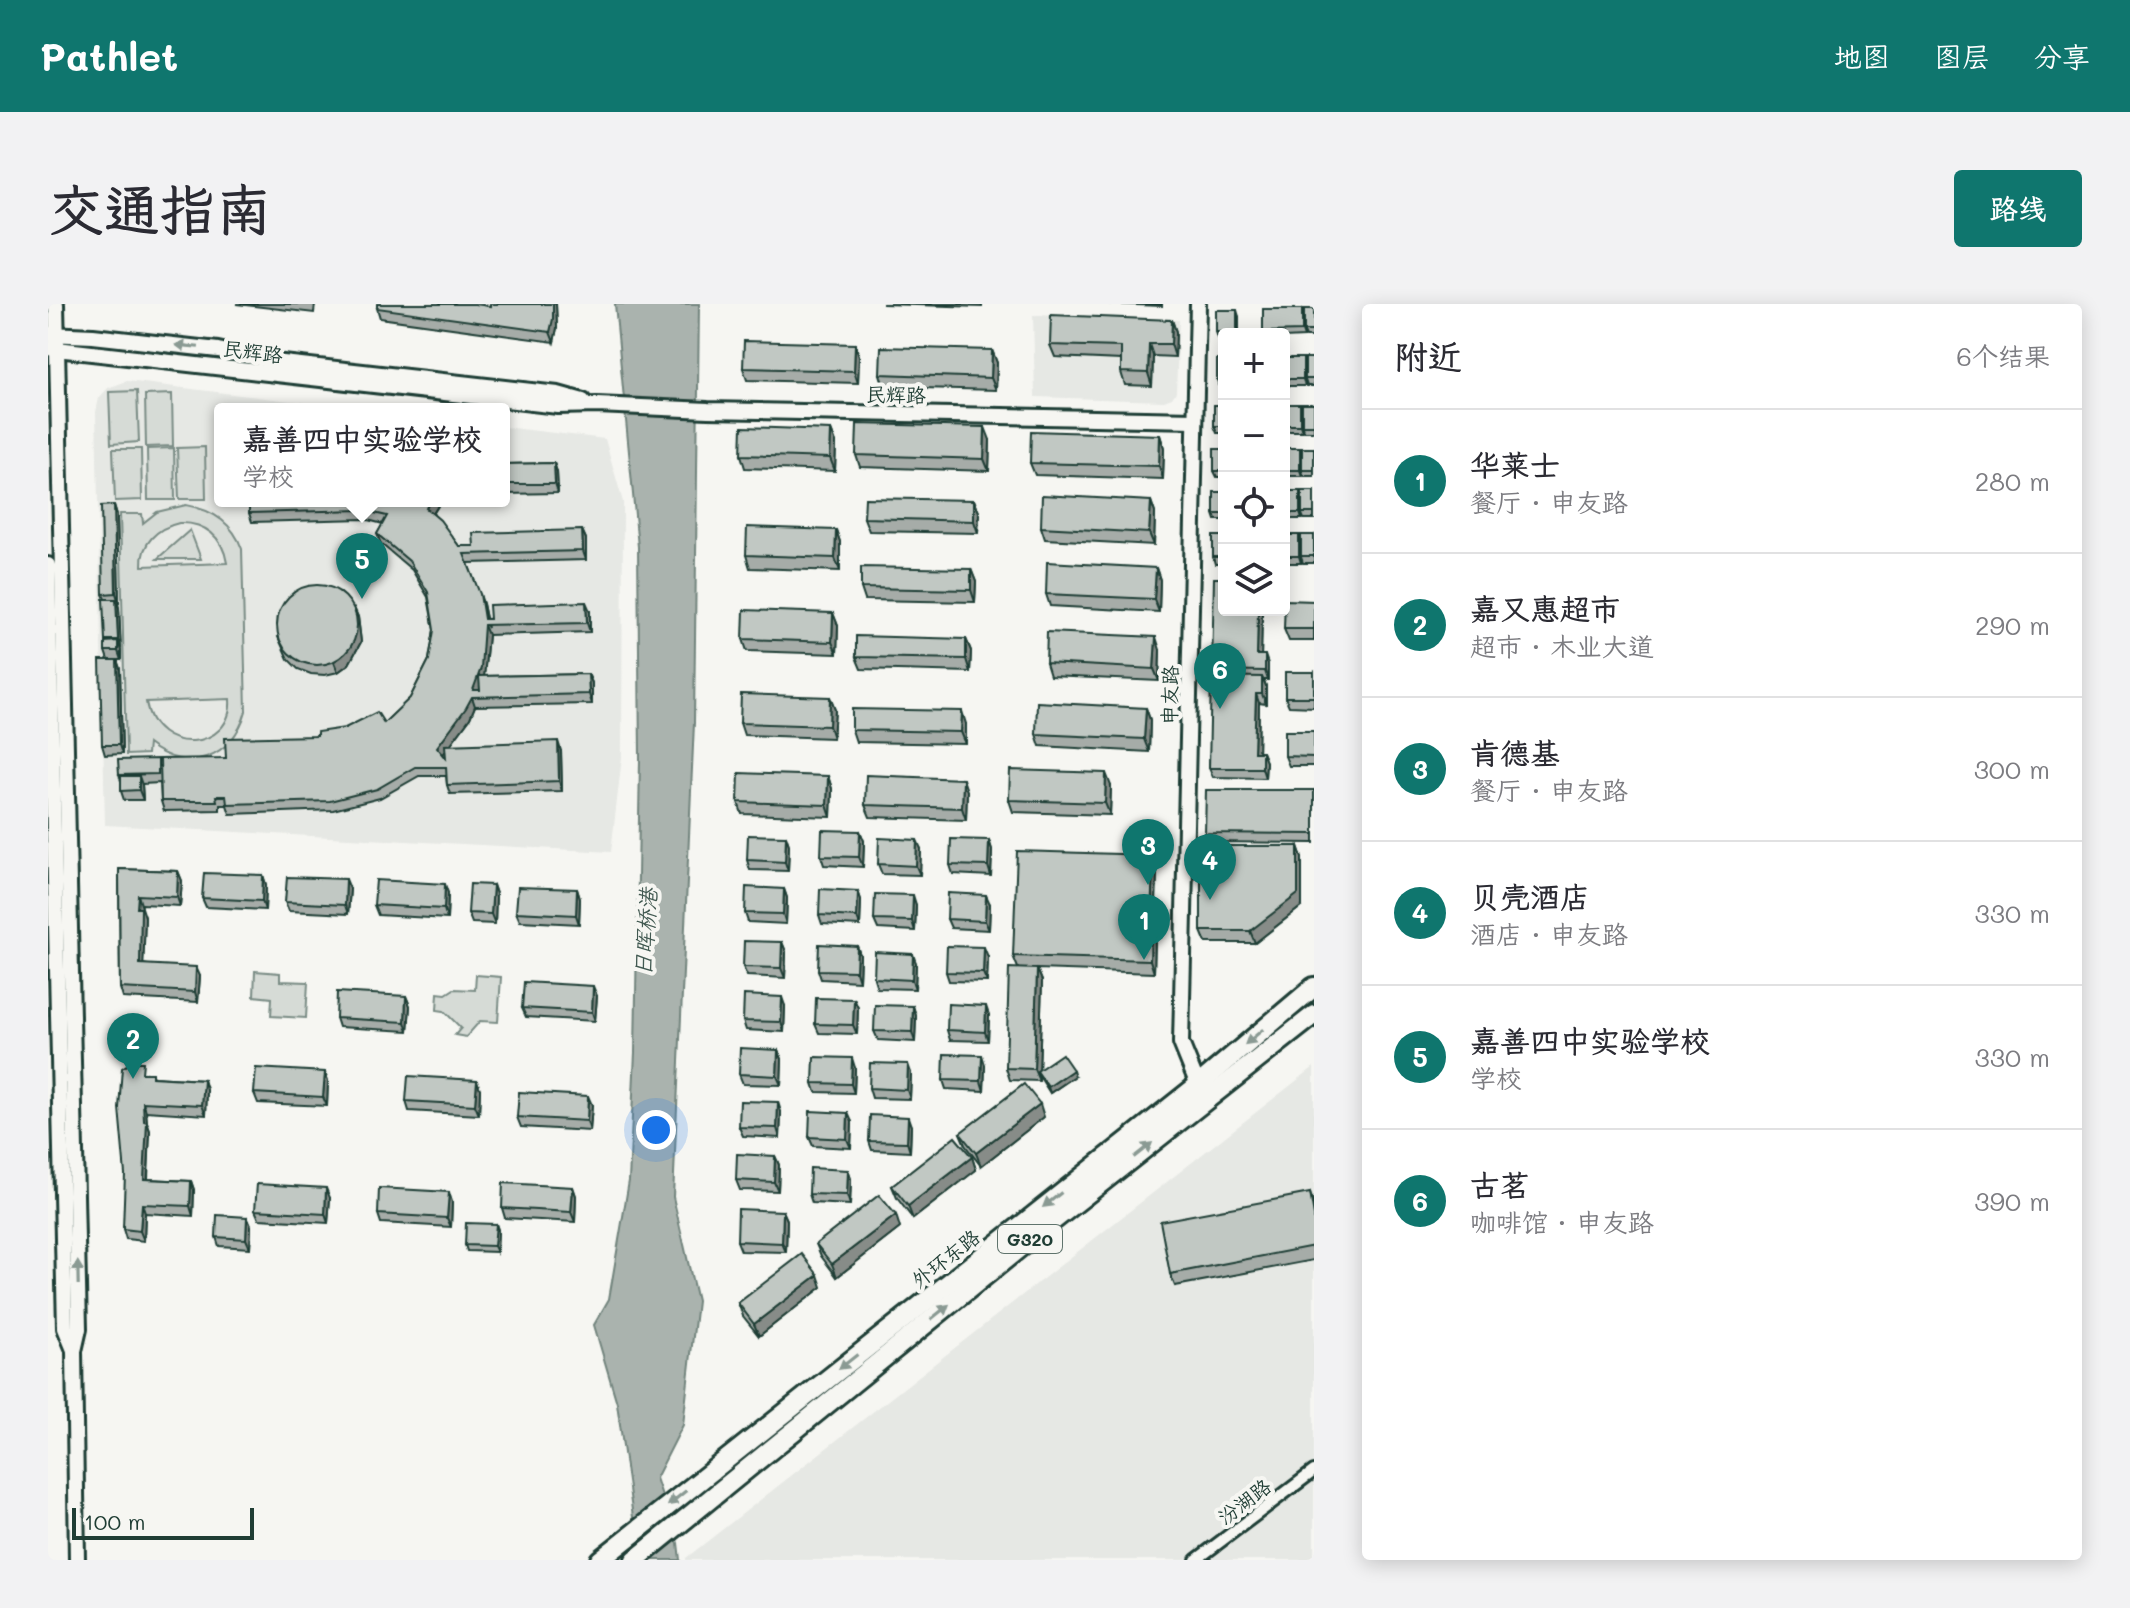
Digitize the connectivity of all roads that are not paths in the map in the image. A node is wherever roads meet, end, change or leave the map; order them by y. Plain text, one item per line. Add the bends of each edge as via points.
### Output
1 (56, 304) edge
2 (1198, 304) edge
3 (52, 341) edge
4 (1195, 420) junction
5 (48, 565) edge
6 (1314, 987) edge
7 (1314, 1015) edge
8 (1198, 1085) junction
9 (74, 1351) junction
10 (1314, 1471) edge
11 (77, 1560) edge
12 (600, 1560) edge
13 (635, 1560) edge
14 (1196, 1560) edge

1 - 3 main road
2 - 4 main road, 申友路
3 - 4 main road, 民辉路 via 558,406
9 -> 3 main road via 79,1282
4 - 8 main road, 申友路 via 1181,1043
5 - 9 main road via 65,1328
6 -> 8 highway, 外环东路
13 -> 7 highway, 外环东路 / G320
8 -> 12 highway, 外环东路
9 - 11 main road
10 - 14 street, 汾湖路

